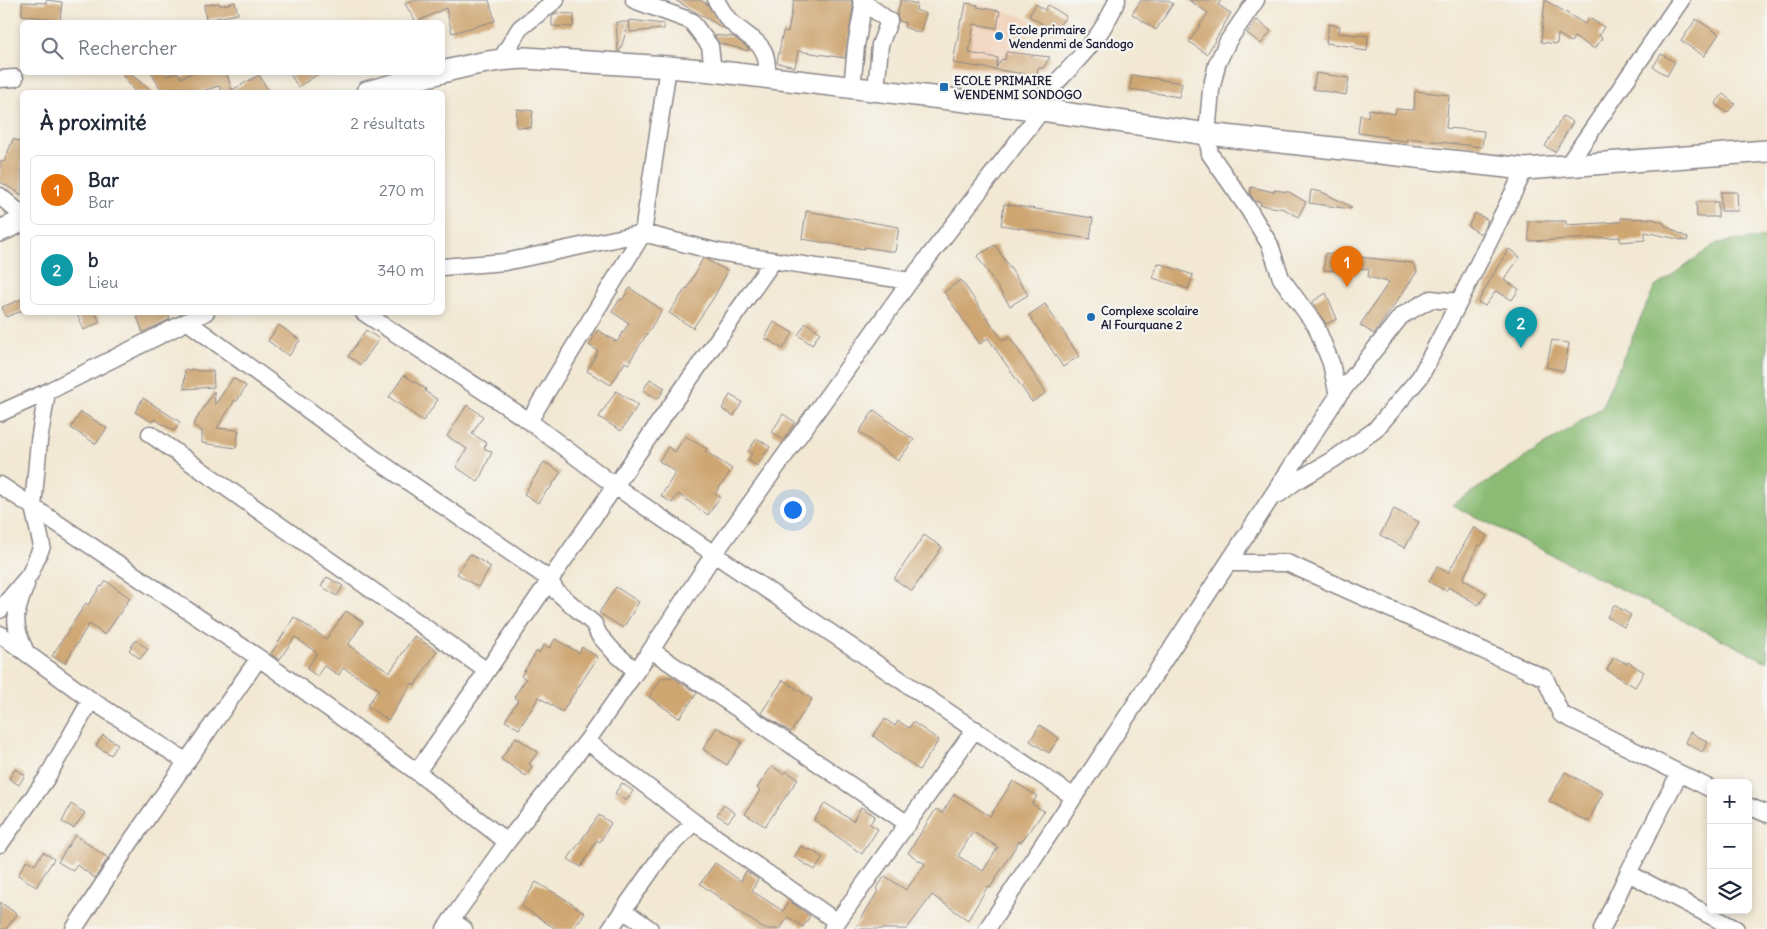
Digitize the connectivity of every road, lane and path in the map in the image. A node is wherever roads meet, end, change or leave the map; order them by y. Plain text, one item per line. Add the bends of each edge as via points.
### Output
1 (556, 0) edge
2 (634, 0) edge
3 (716, 0) edge
4 (861, 0) edge
5 (1117, 0) edge
6 (1256, 0) edge
7 (1681, 0) edge
8 (501, 59) junction
9 (668, 66) junction
10 (445, 71) edge
11 (713, 71) junction
12 (431, 75) edge
13 (768, 78) junction
14 (852, 89) junction
15 (374, 90) edge
16 (876, 90) junction
17 (1042, 110) junction
18 (1207, 134) junction
19 (1767, 151) edge
20 (1567, 166) junction
21 (1524, 169) junction
22 (0, 196) edge
23 (20, 213) edge
24 (20, 222) edge
25 (0, 232) edge
26 (643, 233) junction
27 (773, 262) junction
28 (445, 268) edge
29 (910, 281) junction
30 (1460, 302) junction
31 (201, 315) edge
32 (368, 315) edge
33 (188, 322) junction
34 (47, 392) junction
35 (1338, 396) junction
36 (0, 413) edge
37 (529, 421) junction
38 (150, 434) dead end
39 (0, 485) edge
40 (615, 486) junction
41 (1271, 500) junction
42 (33, 507) junction
43 (714, 554) junction
44 (1228, 563) junction
45 (30, 574) junction
46 (549, 579) junction
47 (0, 610) edge
48 (0, 634) edge
49 (651, 650) junction
50 (27, 654) junction
51 (260, 658) junction
52 (487, 671) junction
53 (636, 671) junction
54 (91, 700) junction
55 (974, 729) junction
56 (587, 741) junction
57 (187, 762) junction
58 (417, 772) junction
59 (1679, 774) junction
60 (1707, 787) edge
61 (1074, 797) junction
62 (1752, 808) edge
63 (1767, 814) edge
64 (694, 822) junction
65 (908, 824) junction
66 (507, 842) junction
67 (0, 844) edge
68 (1628, 873) junction
69 (623, 910) junction
70 (454, 926) edge
71 (834, 926) edge
72 (74, 929) edge
73 (610, 929) edge
74 (650, 929) edge
75 (987, 929) edge
76 (1602, 929) edge
77 (1736, 929) edge

1 - 8 street via 520,28
2 - 11 street via 691,21 710,46
3 - 13 street via 730,22 761,45 768,64
4 - 14 street via 863,7
4 - 16 street via 890,21 880,45
5 - 17 street via 1094,41 1039,101
6 - 18 street via 1228,41 1218,64 1211,90
7 - 20 street
8 - 9 street
8 - 10 street
9 - 11 street
9 - 26 street
11 - 13 street
12 - 15 street
13 - 14 street
14 - 16 street
16 - 17 street
17 - 18 street
17 - 29 street
18 - 21 street
18 - 35 street via 1210,154 1270,245 1281,278 1316,326 1331,362
19 - 20 street
20 - 21 street
21 - 30 street
22 - 23 street
24 - 25 street
26 - 27 street
26 - 28 street via 505,262
26 - 37 street
27 - 29 street
27 - 40 street
29 - 43 street
30 - 35 street via 1431,299 1401,316
30 - 41 street via 1420,377 1376,430
31 - 33 street
32 - 37 street
33 - 34 street
33 - 46 street via 371,456
34 - 36 street
34 - 42 street
35 - 41 street
37 - 40 street
38 - 52 street
39 - 42 street
40 - 43 street
40 - 46 street
41 - 44 street
42 - 45 street via 42,546
42 - 51 street
43 - 49 street
43 - 55 street
44 - 59 street via 1287,563 1546,678 1561,714
44 - 61 street
45 - 47 street
45 - 50 street via 16,613 18,636
46 - 52 street
46 - 53 street via 556,591 594,624 614,652
48 - 50 street
49 - 53 street
49 - 65 street
50 - 54 street
51 - 57 street
51 - 58 street
52 - 58 street
53 - 56 street
54 - 57 street
54 - 67 street via 46,779
55 - 61 street
55 - 65 street
56 - 64 street
56 - 66 street
57 - 72 street
58 - 66 street
59 - 60 street
59 - 68 street
61 - 75 street
62 - 63 street
64 - 69 street via 662,856
64 - 71 street
65 - 71 street
66 - 70 street
68 - 76 street
68 - 77 street
69 - 73 street
69 - 74 street

